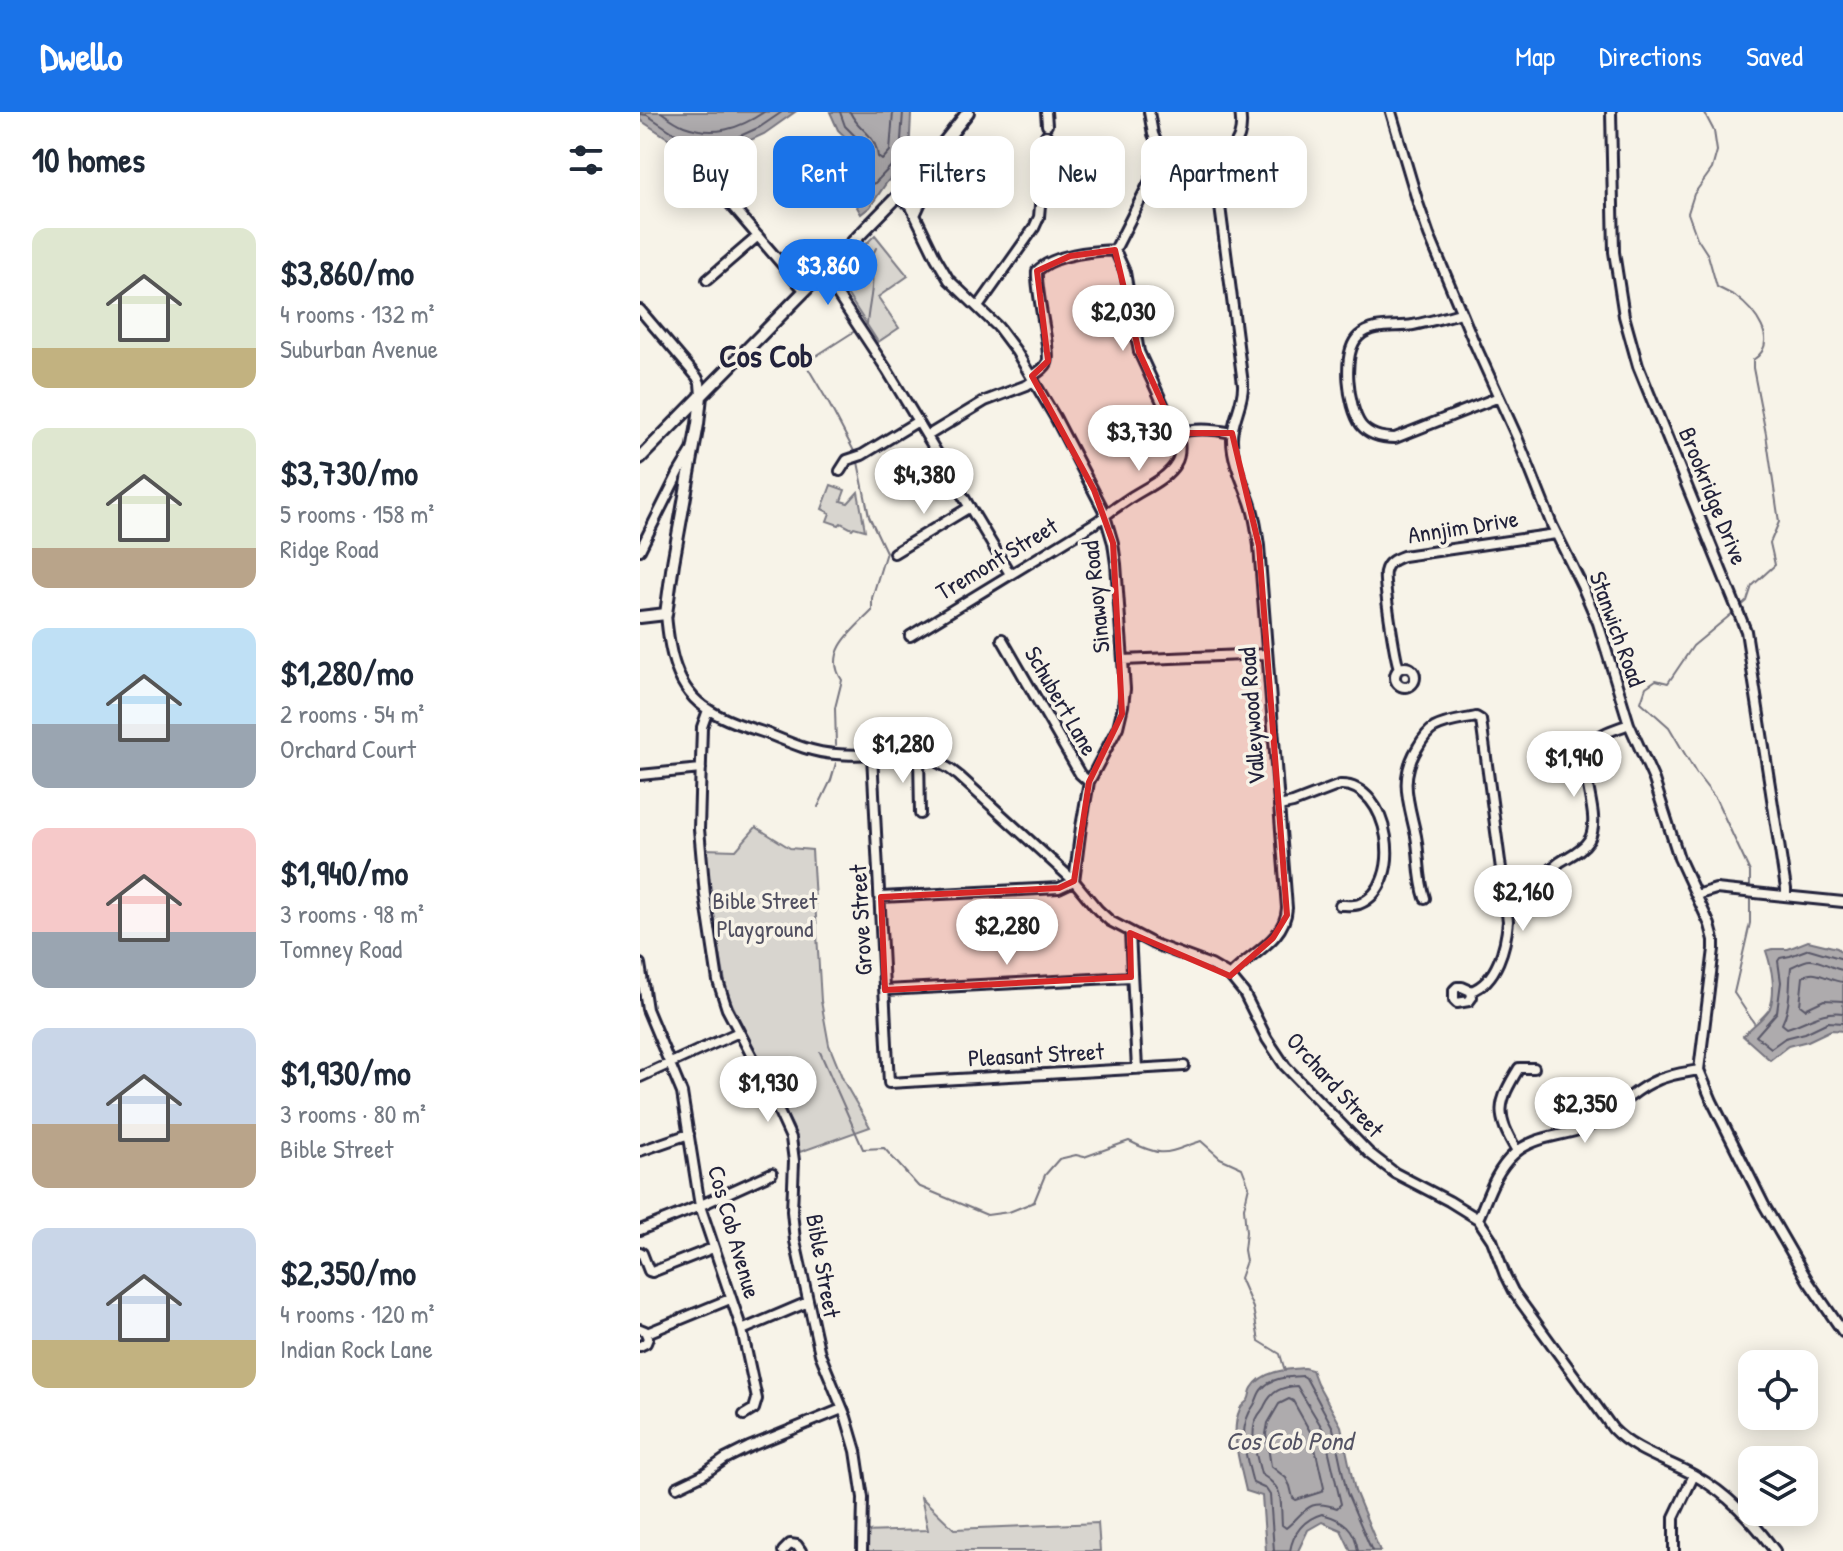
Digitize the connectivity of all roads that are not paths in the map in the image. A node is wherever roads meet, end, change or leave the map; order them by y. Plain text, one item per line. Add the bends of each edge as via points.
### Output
1 (968, 112) edge
2 (1046, 112) edge
3 (1149, 112) edge
4 (1240, 112) edge
5 (1391, 112) edge
6 (1611, 112) edge
7 (1047, 125) dead end
8 (1046, 135) dead end
9 (949, 136) edge
10 (1154, 136) edge
11 (1240, 136) edge
12 (1141, 199) edge
13 (891, 203) edge
14 (734, 208) edge
15 (912, 208) edge
16 (918, 208) edge
17 (1219, 208) edge
18 (915, 215) junction
19 (758, 236) junction
20 (1115, 250) junction
21 (823, 273) junction
22 (707, 280) dead end
23 (804, 290) junction
24 (978, 307) junction
25 (1461, 313) junction
26 (642, 317) edge
27 (1033, 378) junction
28 (701, 396) junction
29 (1499, 397) junction
30 (918, 421) junction
31 (1178, 433) junction
32 (1232, 433) junction
33 (927, 436) junction
34 (694, 448) junction
35 (640, 458) edge
36 (840, 471) dead end
37 (666, 498) junction
38 (683, 505) junction
39 (970, 507) junction
40 (1105, 515) junction
41 (1556, 534) junction
42 (640, 550) edge
43 (894, 553) dead end
44 (1010, 574) junction
45 (666, 614) junction
46 (640, 617) edge
47 (910, 636) dead end
48 (1002, 639) dead end
49 (1267, 654) junction
50 (1123, 660) junction
51 (1399, 668) dead end
52 (708, 710) junction
53 (1629, 724) junction
54 (872, 755) junction
55 (919, 755) junction
56 (701, 769) junction
57 (640, 775) edge
58 (1089, 782) junction
59 (1279, 806) junction
60 (920, 814) dead end
61 (1074, 881) junction
62 (1504, 886) junction
63 (1696, 895) junction
64 (1786, 896) junction
65 (881, 897) junction
66 (1425, 898) dead end
67 (1843, 902) edge
68 (1340, 905) dead end
69 (1130, 933) junction
70 (640, 964) edge
71 (1230, 976) junction
72 (1131, 977) junction
73 (885, 990) junction
74 (1471, 991) dead end
75 (739, 1032) junction
76 (670, 1063) junction
77 (1184, 1066) dead end
78 (1534, 1068) dead end
79 (1137, 1069) junction
80 (1699, 1070) junction
81 (640, 1077) edge
82 (889, 1083) joint
83 (689, 1134) junction
84 (640, 1151) edge
85 (1517, 1151) junction
86 (772, 1173) dead end
87 (700, 1206) junction
88 (1478, 1219) junction
89 (640, 1230) edge
90 (713, 1248) junction
91 (640, 1252) edge
92 (730, 1299) junction
93 (808, 1302) junction
94 (742, 1330) junction
95 (643, 1331) edge
96 (1843, 1332) edge
97 (640, 1346) edge
98 (842, 1409) junction
99 (744, 1415) dead end
100 (1694, 1475) junction
101 (677, 1487) dead end
102 (783, 1551) edge
103 (801, 1551) edge
104 (862, 1551) edge
105 (1674, 1551) edge
106 (1775, 1551) edge

1 - 9 main road
2 - 7 street
3 - 10 street
4 - 11 street, Valleywood Road
5 - 25 street, Stanwich Road via 1421,212
6 - 64 street, Brookridge Drive via 1619,291 1638,366 1747,635
8 - 24 street via 1039,217
12 - 20 street
13 - 21 main road
14 - 19 street
15 - 18 street, Sinawoy Road
16 - 18 street
17 - 32 street, Valleywood Road via 1243,393
18 - 24 street, Sinawoy Road via 945,274
19 - 22 street
19 - 23 street
20 - 27 street via 1046,263 1037,271 1049,354
20 - 31 street via 1125,272 1139,352
21 - 23 main road
21 - 30 street
23 - 28 main road
24 - 27 street, Sinawoy Road via 1003,332
25 - 29 street, Stanwich Road
25 - 29 street via 1374,329 1355,340 1348,368 1360,423 1374,434 1395,438
26 - 28 street via 697,377
27 - 33 street
27 - 40 street, Sinawoy Road
28 - 34 main road
28 - 35 main road
29 - 41 street, Stanwich Road
30 - 33 street
30 - 36 street via 847,460
31 - 32 street
31 - 40 street, Tremont Street via 1179,458 1172,469
32 - 49 street, Valleywood Road via 1258,536
33 - 39 street
34 - 37 street
34 - 38 main road
37 - 38 street
37 - 42 street
38 - 45 main road
39 - 43 street
39 - 44 street
40 - 44 street, Tremont Street
40 - 50 street, Sinawoy Road via 1115,553
41 - 51 street, Annjim Drive via 1391,560 1384,573
41 - 53 street, Stanwich Road via 1598,623
44 - 47 street, Tremont Street
45 - 46 main road
45 - 52 street via 679,677
48 - 58 street, Schubert Lane
49 - 50 street
49 - 59 street, Valleywood Road
50 - 58 street, Sinawoy Road via 1122,714
52 - 54 street via 821,752
52 - 56 street, Bible Street
53 - 62 street via 1590,744 1590,839 1540,878
53 - 63 street, Stanwich Road
54 - 55 street
54 - 65 street, Grove Street
55 - 60 street
55 - 61 street via 954,771
56 - 57 street
56 - 75 street, Bible Street via 700,842 708,919 720,989
58 - 61 street, Sinawoy Road
59 - 68 street via 1347,784 1376,809 1387,844 1386,871 1369,898
59 - 71 street, Valleywood Road via 1287,915 1273,938
61 - 65 street via 1059,888
61 - 69 street via 1103,916
62 - 66 street via 1481,720 1476,717 1430,730 1410,762 1405,782
62 - 74 street via 1506,943 1487,983
63 - 64 street via 1713,889
63 - 80 street, Stanwich Road via 1714,940
64 - 67 street
65 - 73 street, Grove Street
69 - 71 street
69 - 72 street
70 - 76 street, Cos Cob Avenue via 647,1009
71 - 88 street, Orchard Street via 1287,1069 1369,1153
72 - 73 street
72 - 79 street
73 - 82 street, Grove Street
75 - 76 street
75 - 93 street, Bible Street via 791,1138 793,1224
76 - 81 street
76 - 83 street, Cos Cob Avenue
77 - 79 street, Pleasant Street
78 - 85 street via 1519,1068 1502,1100 1502,1121
79 - 82 street, Pleasant Street
80 - 85 street via 1650,1083 1596,1123
80 - 96 street, Stanwich Road via 1764,1205
83 - 84 street
83 - 87 street, Cos Cob Avenue
85 - 88 street via 1496,1176
86 - 87 street
87 - 89 street
87 - 90 street, Cos Cob Avenue
88 - 100 street via 1513,1291 1613,1429
90 - 91 street via 652,1272
90 - 92 street, Cos Cob Avenue
92 - 94 street, Cos Cob Avenue
92 - 95 street
93 - 94 street
93 - 98 street, Bible Street via 820,1354
94 - 99 street, Cos Cob Avenue via 757,1399
95 - 97 street via 647,1341
98 - 101 street via 749,1447
98 - 104 street, Bible Street via 861,1479
100 - 105 street via 1674,1517
100 - 106 street via 1738,1507
102 - 103 street via 790,1544

